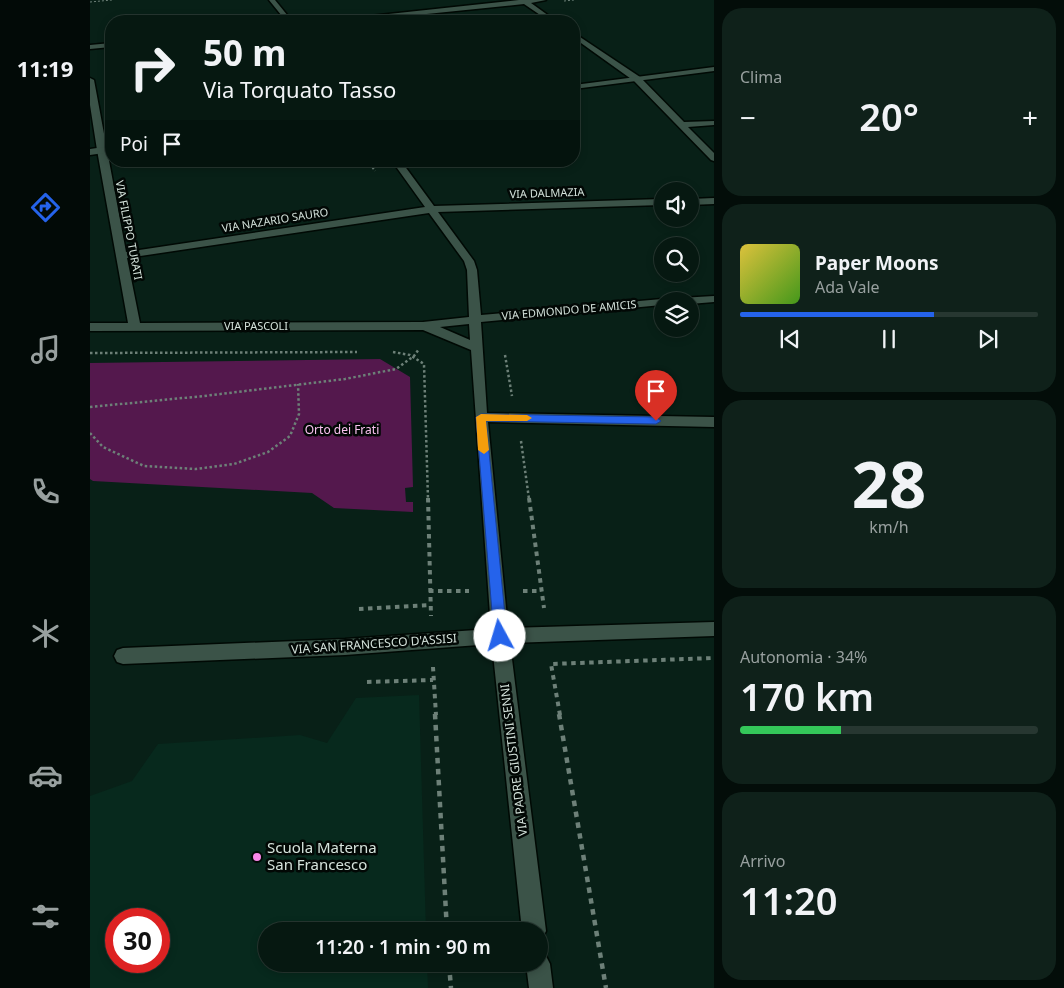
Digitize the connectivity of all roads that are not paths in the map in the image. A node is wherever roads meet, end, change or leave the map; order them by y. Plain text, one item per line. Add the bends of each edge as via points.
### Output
1 (272, 0) edge
2 (543, 0) edge
3 (523, 1) edge
4 (283, 15) edge
5 (396, 15) edge
6 (544, 15) edge
7 (580, 39) edge
8 (105, 46) edge
9 (90, 47) edge
10 (714, 69) edge
11 (637, 79) junction
12 (90, 80) edge
13 (580, 87) edge
14 (714, 124) edge
15 (682, 125) junction
16 (105, 146) edge
17 (105, 150) edge
18 (90, 152) edge
19 (714, 158) edge
20 (108, 167) edge
21 (401, 167) edge
22 (714, 201) edge
23 (654, 202) edge
24 (699, 202) edge
25 (433, 209) junction
26 (121, 256) junction
27 (714, 299) edge
28 (699, 300) edge
29 (654, 303) edge
30 (475, 319) junction
31 (423, 326) junction
32 (90, 327) edge
33 (135, 327) junction
34 (477, 348) junction
35 (481, 417) junction
36 (714, 422) edge
37 (714, 629) edge
38 (500, 636) junction
39 (123, 656) dead end
40 (533, 922) edge
41 (539, 972) edge
42 (541, 988) edge

1 - 4 street
2 - 3 street
3 - 5 street
3 - 6 street
7 - 11 street
8 - 9 street
10 - 11 street
11 - 13 street
11 - 15 street
12 - 16 street, VIA FILIPPO TURATI
14 - 15 street
15 - 19 street
17 - 18 street
20 - 26 street, VIA FILIPPO TURATI
21 - 25 street, VIA PADRE GIUSTINI SENNI
22 - 24 street
23 - 25 street, VIA DALMAZIA
25 - 26 street, VIA NAZARIO SAURO
25 - 30 street, VIA PADRE GIUSTINI SENNI via 469,261
26 - 33 street, VIA FILIPPO TURATI
27 - 28 street
29 - 30 street, VIA EDMONDO DE AMICIS
30 - 31 street, VIA PASCOLI
30 - 34 street, VIA PADRE GIUSTINI SENNI
31 - 33 street, VIA PASCOLI
31 - 34 street, VIA PASCOLI
32 - 33 street, VIA PASCOLI
34 - 35 street, VIA PADRE GIUSTINI SENNI
35 - 36 street
35 - 38 street, VIA PADRE GIUSTINI SENNI
37 - 38 street, VIA SAN FRANCESCO D'ASSISI
38 - 39 street, VIA SAN FRANCESCO D'ASSISI
38 - 40 street, VIA PADRE GIUSTINI SENNI
41 - 42 street

